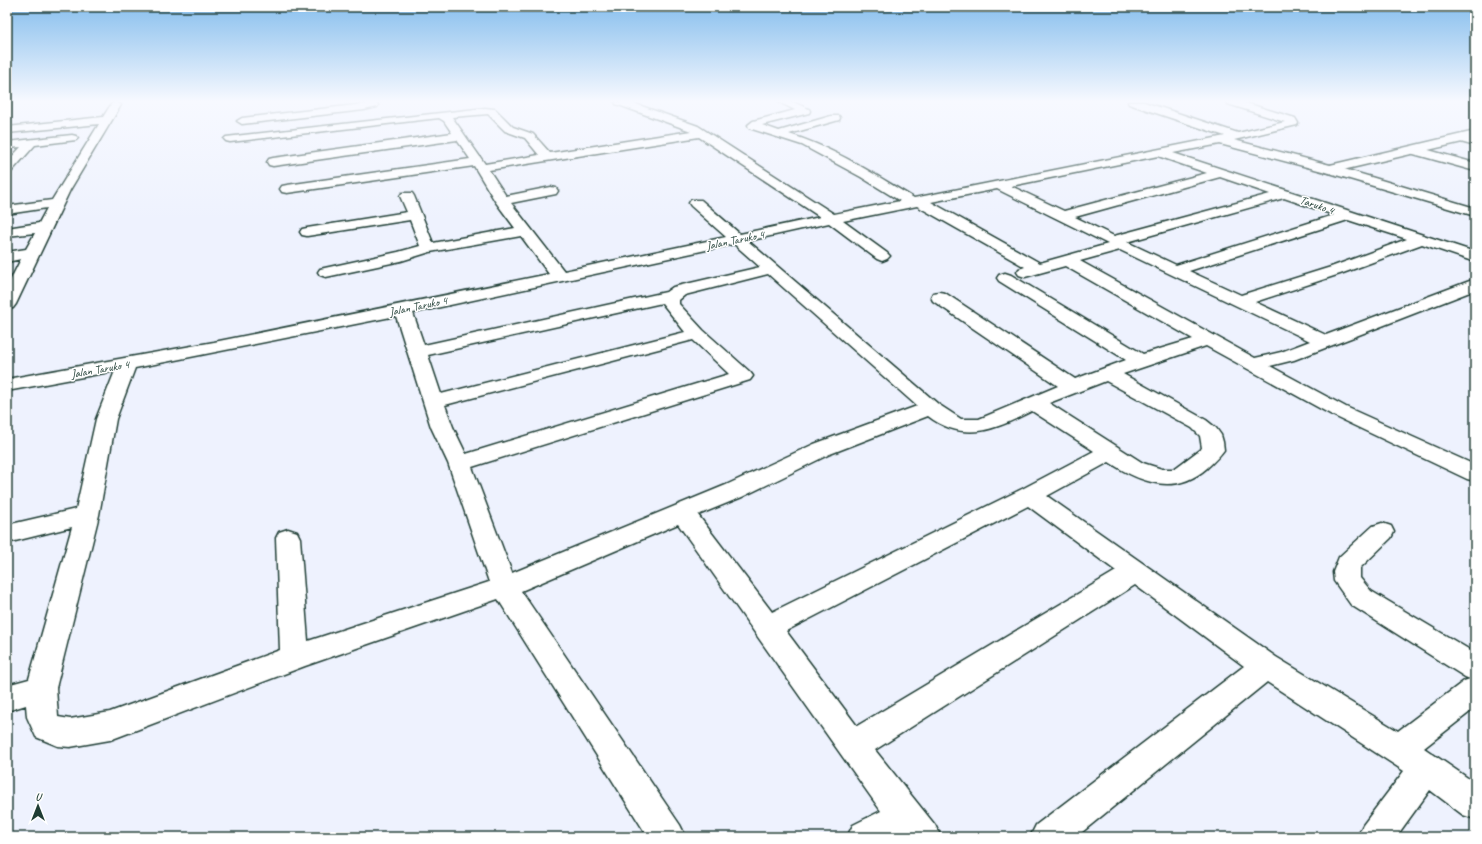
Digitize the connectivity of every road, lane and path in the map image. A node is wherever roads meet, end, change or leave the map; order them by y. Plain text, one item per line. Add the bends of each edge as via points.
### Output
1 (38, 141) edge
2 (94, 141) edge
3 (420, 141) edge
4 (462, 141) edge
5 (534, 141) edge
6 (647, 141) edge
7 (713, 141) edge
8 (801, 141) edge
9 (1213, 141) edge
10 (1225, 141) edge
11 (1451, 141) edge
12 (32, 142) junction
13 (7, 145) edge
14 (1414, 150) junction
15 (1159, 153) junction
16 (547, 157) junction
17 (273, 162) dead end
18 (480, 165) junction
19 (1475, 167) edge
20 (7, 169) edge
21 (1330, 169) junction
22 (1221, 173) junction
23 (999, 185) junction
24 (287, 189) dead end
25 (551, 191) dead end
26 (1284, 194) junction
27 (407, 196) dead end
28 (502, 201) junction
29 (916, 202) junction
30 (57, 203) junction
31 (696, 203) dead end
32 (7, 210) edge
33 (1475, 212) edge
34 (414, 214) junction
35 (1062, 216) junction
36 (1349, 216) junction
37 (832, 219) junction
38 (45, 227) junction
39 (526, 231) junction
40 (7, 232) edge
41 (308, 232) dead end
42 (739, 240) junction
43 (1422, 240) junction
44 (1117, 243) junction
45 (428, 248) junction
46 (32, 253) junction
47 (882, 256) dead end
48 (1475, 257) edge
49 (7, 258) edge
50 (1068, 261) junction
51 (1038, 268) junction
52 (771, 269) junction
53 (1176, 270) junction
54 (326, 272) dead end
55 (559, 276) junction
56 (1475, 284) edge
57 (12, 287) edge
58 (671, 296) junction
59 (939, 297) dead end
60 (1240, 301) junction
61 (7, 304) edge
62 (404, 310) junction
63 (697, 334) junction
64 (1208, 340) junction
65 (1325, 341) junction
66 (418, 352) junction
67 (1140, 361) junction
68 (127, 364) junction
69 (1252, 364) junction
70 (1106, 373) junction
71 (7, 385) edge
72 (1072, 386) junction
73 (433, 402) junction
74 (1033, 402) junction
75 (931, 408) junction
76 (1110, 452) junction
77 (459, 464) junction
78 (1475, 474) edge
79 (1030, 495) junction
80 (683, 513) junction
81 (87, 515) junction
82 (1382, 532) dead end
83 (7, 534) edge
84 (288, 538) dead end
85 (1136, 572) junction
86 (504, 587) junction
87 (768, 627) junction
88 (295, 657) junction
89 (1266, 666) junction
90 (1475, 668) edge
91 (41, 688) junction
92 (1475, 690) edge
93 (7, 698) edge
94 (854, 746) junction
95 (1399, 749) junction
96 (1426, 768) junction
97 (1475, 803) edge
98 (914, 827) edge
99 (668, 837) edge
100 (865, 837) edge
101 (1048, 837) edge
102 (1375, 837) edge

1 - 12 street
2 - 30 street
3 - 17 street
4 - 18 street
5 - 16 street
6 - 16 street
7 - 37 street
8 - 29 street
9 - 15 street, Jalan Taruko 4
10 - 21 street, Jalan Taruko 4
11 - 14 street, Jalan Taruko 4
12 - 13 street
12 - 20 street
14 - 19 street
14 - 21 street, Jalan Taruko 4
15 - 22 street, Taruko 4
15 - 23 street, Jalan Taruko 4
16 - 18 street
18 - 24 street
18 - 28 street
21 - 33 street
22 - 26 street, Taruko 4
22 - 35 street
23 - 29 street, Jalan Taruko 4
23 - 35 street
25 - 28 street
26 - 36 street, Taruko 4
26 - 44 street
27 - 34 street
28 - 39 street
29 - 37 street, Jalan Taruko 4
29 - 51 street
30 - 32 street
30 - 38 street
31 - 42 street
34 - 41 street
34 - 45 street
35 - 44 street
36 - 43 street, Taruko 4
36 - 53 street
37 - 42 street, Jalan Taruko 4
37 - 47 street
38 - 40 street
38 - 46 street
39 - 45 street
39 - 55 street
42 - 52 street
42 - 55 street, Jalan Taruko 4
43 - 48 street, Taruko 4
43 - 60 street
44 - 50 street
44 - 53 street
45 - 54 street
46 - 49 street
46 - 57 street
50 - 51 street
50 - 64 street
51 - 67 street via 1005,278
52 - 58 street via 685,289
52 - 75 street
53 - 60 street
55 - 62 street, Jalan Taruko 4
56 - 65 street
57 - 61 street
58 - 63 street via 670,305
58 - 66 street
59 - 72 street
60 - 65 street
62 - 66 street
62 - 68 street, Jalan Taruko 4
63 - 73 street
63 - 77 street via 743,376
64 - 67 street
64 - 69 street
65 - 69 street via 1287,356
66 - 73 street
67 - 70 street
68 - 71 street, Jalan Taruko 4
68 - 81 street via 106,419
69 - 78 street via 1339,411
70 - 72 street
70 - 76 street via 1199,424 1209,433 1213,444 1213,450 1178,476 1160,476 1140,470
72 - 74 street
73 - 77 street
74 - 75 street via 991,422 968,426 951,423
74 - 76 street
75 - 80 street via 822,449
76 - 79 street
77 - 86 street
79 - 85 street
79 - 87 street
80 - 86 street
80 - 87 street
81 - 83 street
81 - 91 street
82 - 90 street via 1348,564 1347,582 1361,598
84 - 88 street
85 - 89 street
85 - 94 street
86 - 88 street
86 - 99 street
87 - 94 street
88 - 91 street via 110,726 70,733 58,732 47,727 42,717
89 - 95 street
89 - 101 street
91 - 93 street
92 - 95 street
94 - 98 street
95 - 96 street
96 - 97 street
96 - 102 street
98 - 100 street

